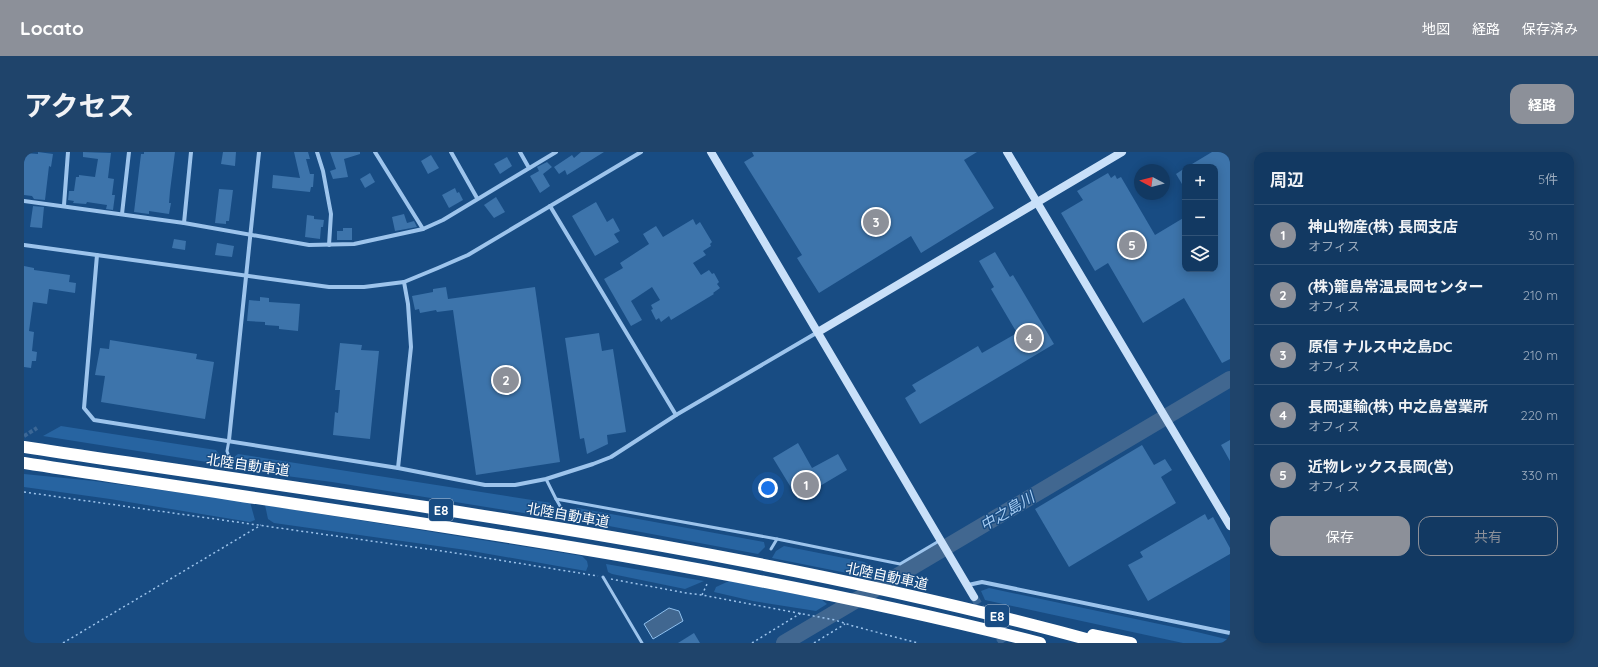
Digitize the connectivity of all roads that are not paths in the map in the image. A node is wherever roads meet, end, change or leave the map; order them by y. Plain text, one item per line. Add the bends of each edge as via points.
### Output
1 (68, 152) edge
2 (129, 152) edge
3 (191, 152) edge
4 (259, 152) edge
5 (317, 152) edge
6 (375, 152) edge
7 (450, 152) edge
8 (520, 152) edge
9 (556, 152) edge
10 (641, 152) edge
11 (711, 152) edge
12 (1008, 152) edge
13 (1122, 152) edge
14 (529, 168) junction
15 (477, 198) junction
16 (24, 201) edge
17 (1037, 202) junction
18 (64, 206) junction
19 (550, 206) junction
20 (122, 214) junction
21 (184, 223) junction
22 (423, 229) junction
23 (251, 234) junction
24 (329, 244) junction
25 (24, 245) edge
26 (97, 255) junction
27 (247, 276) junction
28 (404, 282) junction
29 (818, 332) junction
30 (676, 415) junction
31 (229, 440) junction
32 (24, 447) edge
33 (230, 460) dead end
34 (24, 463) edge
35 (398, 468) junction
36 (546, 479) junction
37 (556, 499) junction
38 (564, 513) dead end
39 (1230, 525) edge
40 (777, 539) junction
41 (940, 540) junction
42 (770, 549) dead end
43 (603, 577) road end
44 (968, 585) junction
45 (974, 597) tunnel mouth
46 (875, 604) junction
47 (996, 616) junction
48 (1230, 633) edge
49 (642, 643) edge
50 (1018, 643) edge
51 (1040, 643) edge
52 (1101, 643) edge
53 (1131, 643) edge

1 - 18 street
2 - 20 street
3 - 21 street
4 - 23 street
5 - 24 street via 331,214
6 - 22 street
7 - 15 street
8 - 14 street
9 - 14 street
10 - 19 street
11 - 29 street
12 - 17 street
13 - 17 street
14 - 15 street
15 - 22 street via 443,220
16 - 18 street
17 - 29 street
17 - 39 street
18 - 20 street
19 - 28 street via 468,255
19 - 30 street
20 - 21 street
21 - 23 street
22 - 24 street via 354,244
23 - 24 street via 310,245
23 - 27 street
25 - 26 street
26 - 27 street
26 - 31 street via 84,408 94,420
27 - 28 street via 329,288
27 - 31 street
28 - 35 street via 411,347
29 - 30 street
29 - 41 street
30 - 36 street via 611,457
31 - 33 lane via 227,451
31 - 35 street
32 - 47 highway, 北陸自動車道 / E8 via 559,529 725,558
34 - 46 highway, E8 via 572,546
35 - 36 street via 485,485 515,485
36 - 37 lane
37 - 38 lane
37 - 40 lane
40 - 41 lane via 900,564
40 - 42 lane
41 - 44 street
43 - 49 lane
44 - 45 street
44 - 48 street via 982,582
46 - 50 highway
46 - 51 highway, E8
47 - 52 highway, 北陸自動車道 / E8
47 - 53 highway

